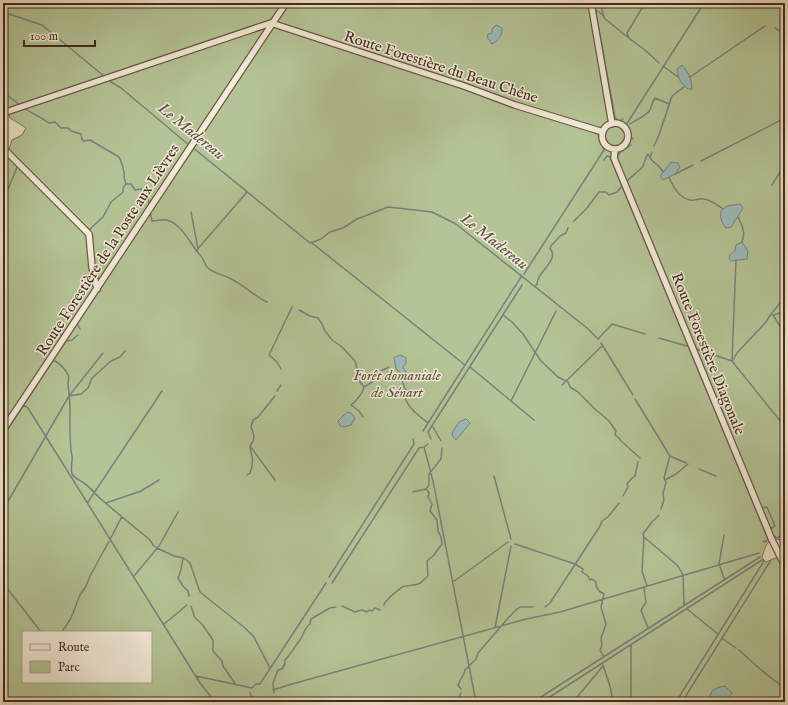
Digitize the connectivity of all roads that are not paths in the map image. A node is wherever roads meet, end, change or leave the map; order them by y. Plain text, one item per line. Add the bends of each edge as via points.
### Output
1 (286, 3) edge
2 (591, 3) edge
3 (271, 24) junction
4 (3, 113) edge
5 (612, 124) junction
6 (603, 132) junction
7 (3, 148) edge
8 (615, 149) junction
9 (97, 289) junction
10 (3, 430) edge
11 (785, 566) edge

1 - 3 street, Route Forestière de la Poste aux Lièvres
2 - 5 street
3 - 4 street
3 - 6 street, Route Forestière du Beau Chêne
3 - 9 street, Route Forestière de la Poste aux Lièvres
5 - 6 street
5 - 8 street via 624,127 628,136 624,146
6 - 8 street via 602,137 608,148
7 - 9 street via 89,234
8 - 11 street, Route Forestière Diagonale via 614,158
9 - 10 street, Route Forestière de la Poste aux Lièvres

